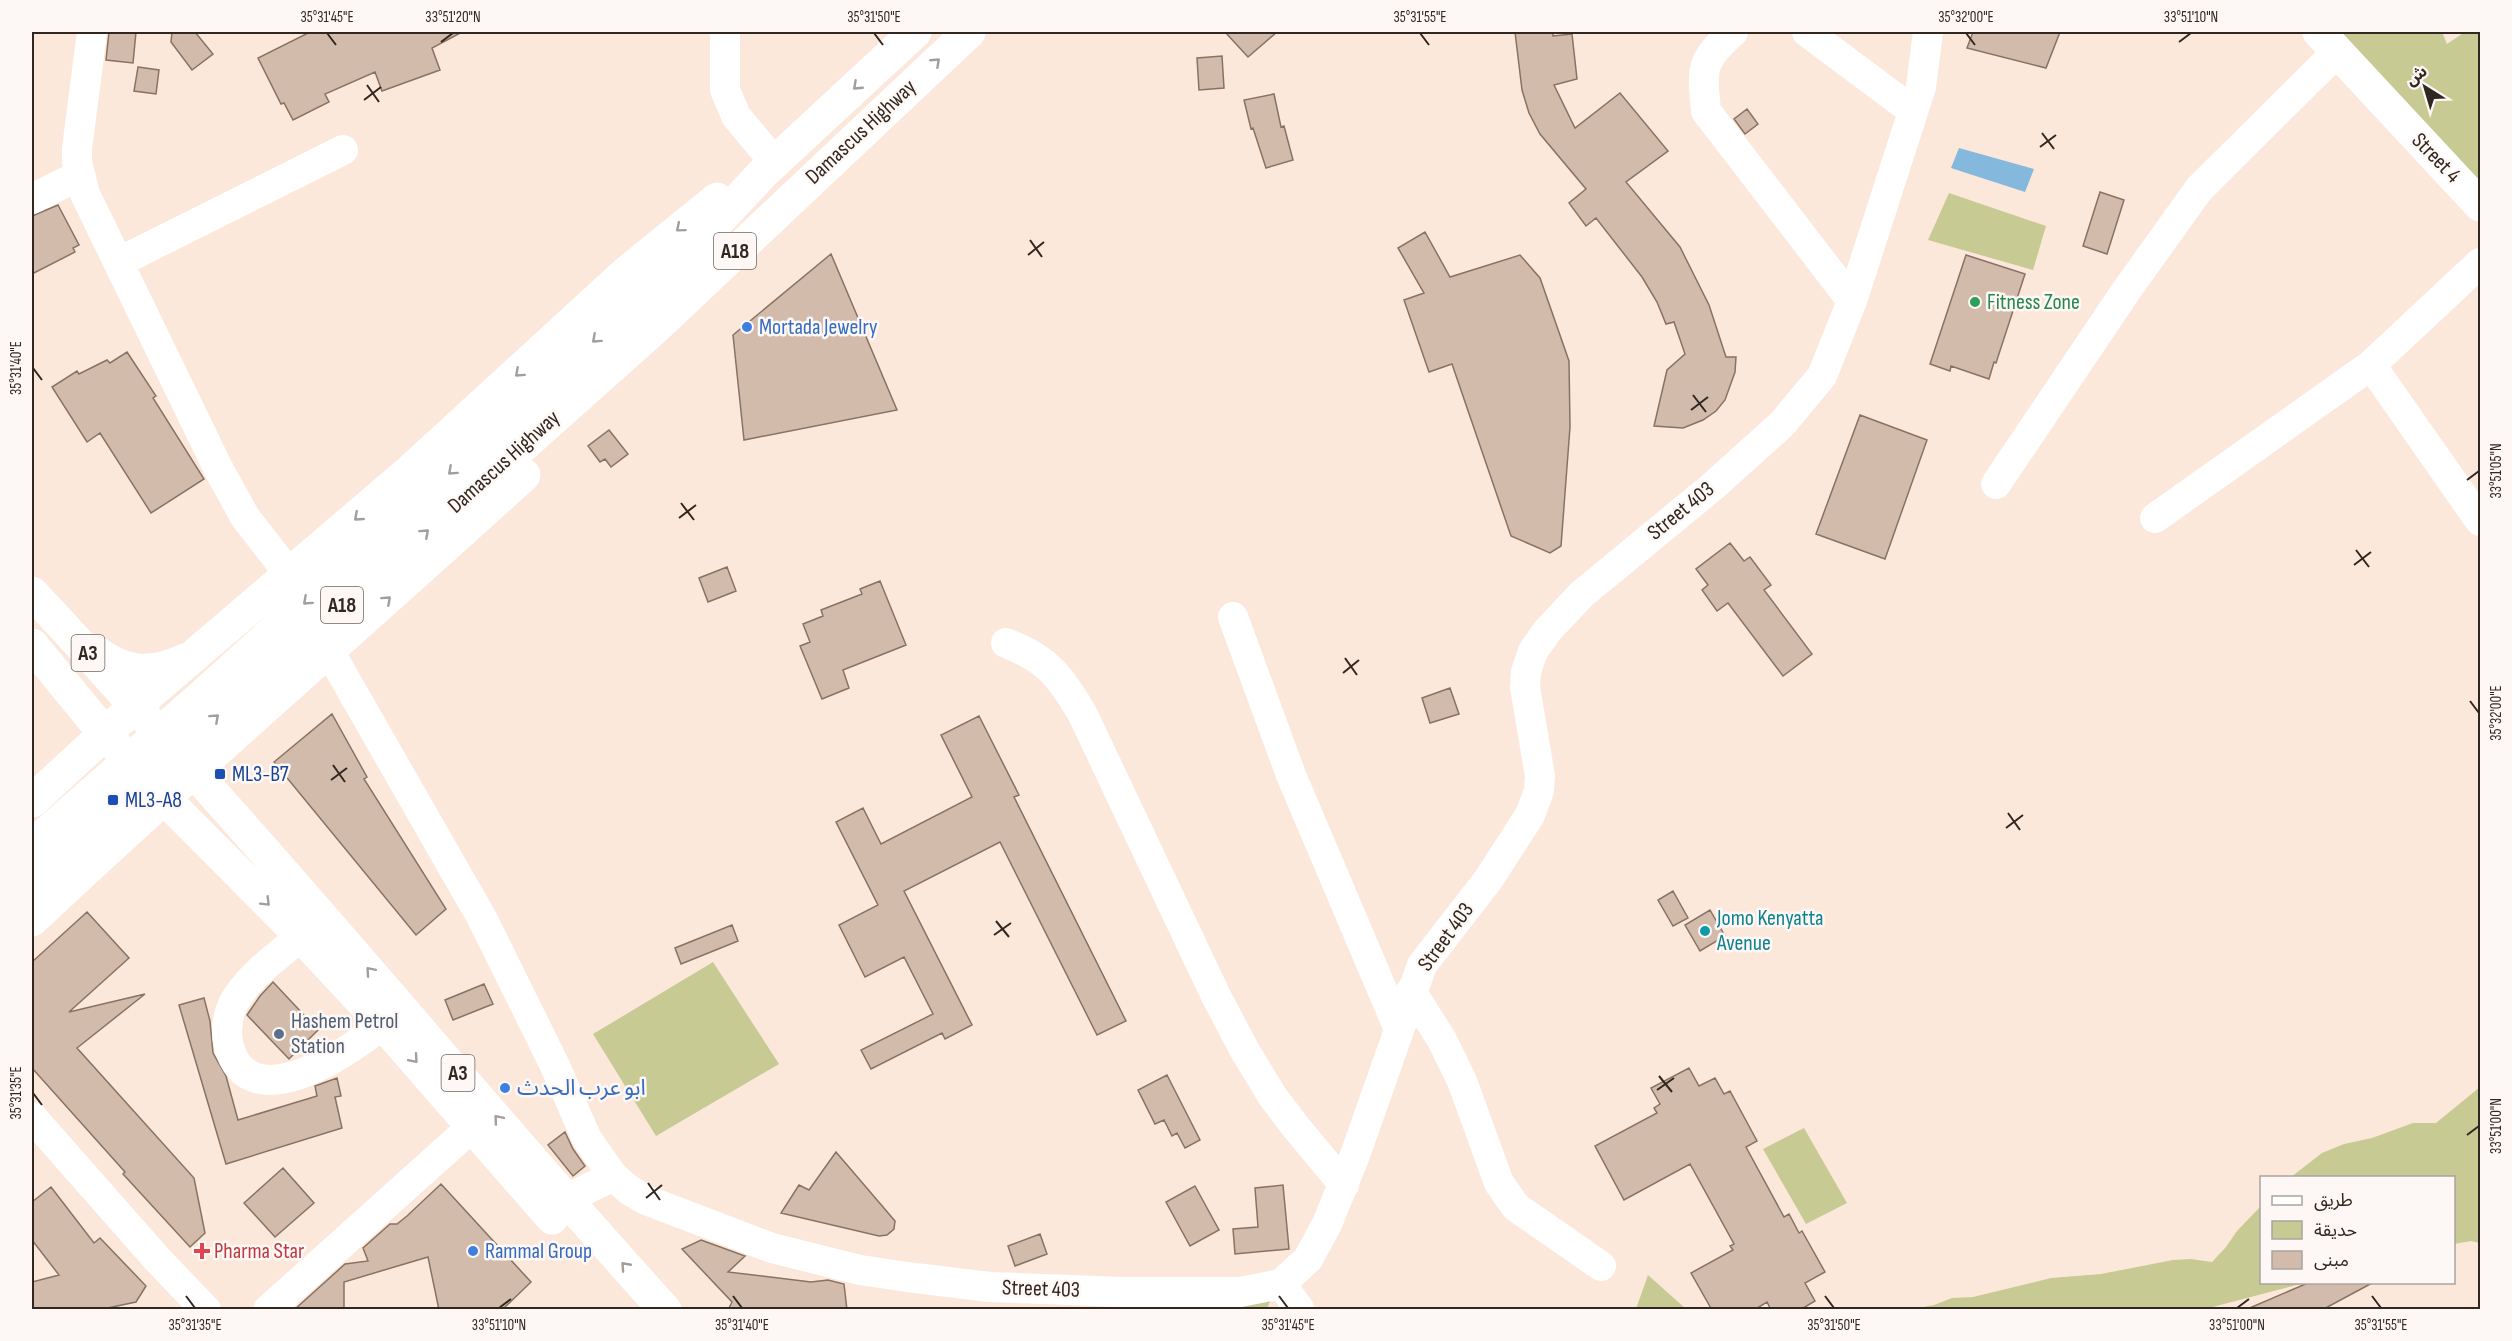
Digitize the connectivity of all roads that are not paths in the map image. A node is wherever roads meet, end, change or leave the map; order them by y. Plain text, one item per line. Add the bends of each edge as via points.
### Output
1 (92, 32) edge
2 (726, 32) edge
3 (915, 32) edge
4 (969, 32) edge
5 (1733, 32) edge
6 (1807, 32) edge
7 (1928, 32) edge
8 (2328, 42) edge
9 (1913, 111) junction
10 (344, 150) dead end
11 (769, 168) junction
12 (817, 174) junction
13 (80, 175) junction
14 (32, 199) edge
15 (2481, 205) edge
16 (119, 262) junction
17 (2481, 263) edge
18 (1852, 301) junction
19 (2371, 365) junction
20 (1996, 484) dead end
21 (2155, 518) dead end
22 (2481, 521) edge
23 (290, 575) junction
24 (36, 598) edge
25 (1233, 617) dead end
26 (238, 618) junction
27 (70, 632) junction
28 (1006, 643) dead end
29 (37, 650) edge
30 (329, 651) junction
31 (195, 656) junction
32 (290, 684) junction
33 (135, 706) junction
34 (235, 733) junction
35 (105, 734) junction
36 (193, 770) junction
37 (164, 798) junction
38 (34, 800) edge
39 (252, 836) junction
40 (32, 846) edge
41 (106, 849) junction
42 (225, 861) junction
43 (78, 876) junction
44 (32, 883) edge
45 (32, 920) edge
46 (301, 936) junction
47 (1411, 992) junction
48 (383, 1024) junction
49 (1398, 1027) junction
50 (32, 1118) edge
51 (473, 1126) junction
52 (613, 1176) junction
53 (1344, 1185) junction
54 (558, 1208) junction
55 (1601, 1266) dead end
56 (1281, 1284) junction
57 (195, 1308) edge
58 (268, 1310) edge
59 (635, 1310) edge
60 (665, 1310) edge
61 (1300, 1310) edge

1 - 13 street via 77,149
2 - 11 street via 725,90 736,116
3 -> 11 main road, Damascus Highway / A18
12 -> 4 main road, Damascus Highway / A18
5 - 18 street via 1712,50 1702,74 1706,111
6 - 9 street
7 - 9 street, Street 403 via 1921,87
8 - 15 main road, Street 4
8 - 20 street via 2199,189
9 - 18 street, Street 403
10 - 16 street
11 -> 23 main road via 709,204 627,272 443,442
11 -> 40 main road, Damascus Highway / A18 via 676,266
30 -> 12 main road via 742,274 785,226
44 -> 12 main road, Damascus Highway / A18 via 654,329
13 - 14 street
13 - 16 street via 92,212
16 - 23 street via 235,499
17 - 19 street
18 - 47 street, Street 403 via 1822,376 1782,424 1582,594 1533,651 1525,687 1539,791 1530,815 1488,880 1422,965
19 - 21 street
19 - 22 street
23 - 26 main road
24 - 27 main road, A3
25 - 49 street via 1292,775
26 - 31 main road
26 - 32 main road via 226,637 222,656 228,673 243,685 253,687
27 - 31 main road via 109,661 127,668 152,671
27 - 33 main road, A3
28 - 53 street via 1041,659 1069,691 1245,1051 1294,1126
29 - 35 main road, A3
29 - 38 main road via 68,708 73,730 64,758
30 - 32 main road
30 - 52 street, Street 403 via 470,895 587,1139
31 - 33 main road
32 - 34 main road
33 - 35 main road
33 - 36 main road, A3
34 - 36 main road
34 - 39 main road via 226,765 228,787
35 - 37 main road, A3
35 - 38 main road
36 - 37 main road
36 - 39 main road, A3
37 - 41 main road
37 - 42 main road, A3
38 - 43 main road via 65,802 88,819 92,842
54 -> 39 main road, A3
41 - 42 main road via 138,833 163,832 188,840
41 - 43 main road
42 -> 46 main road, A3
43 - 45 main road
46 - 48 main road, A3
46 - 48 street via 259,972 228,1016 228,1046 243,1072 253,1078 271,1080 309,1070 335,1058
47 - 49 street, Street 403
47 - 55 street via 1442,1040 1462,1081 1499,1183 1516,1206
48 -> 51 main road, A3
49 - 53 street, Street 403
50 - 57 street
51 - 54 main road, A3
51 - 58 street
52 - 54 street
52 - 56 street, Street 403 via 646,1200 749,1240 871,1272 990,1287 1111,1292 1240,1292
53 - 56 street, Street 403 via 1317,1246
54 - 59 main road, A3
60 -> 54 main road, A3
56 - 61 street

